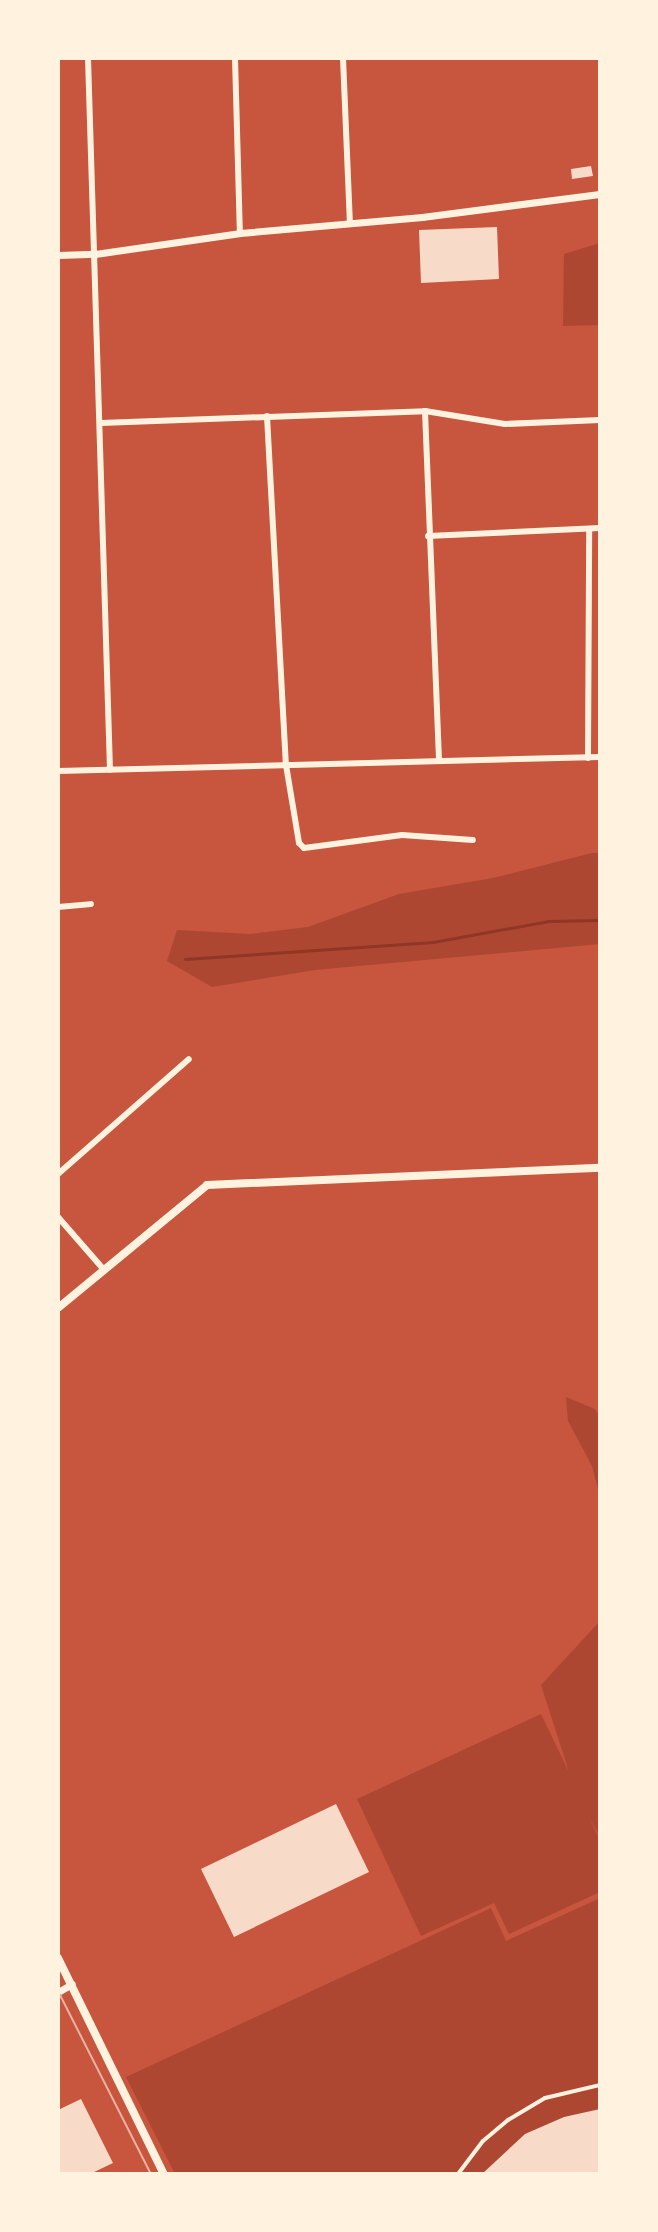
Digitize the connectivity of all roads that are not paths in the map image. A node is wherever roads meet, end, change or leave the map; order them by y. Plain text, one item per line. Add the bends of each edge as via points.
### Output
1 (88, 58) edge
2 (235, 58) edge
3 (343, 58) edge
4 (600, 194) edge
5 (350, 224) junction
6 (240, 233) junction
7 (95, 254) junction
8 (58, 255) edge
9 (425, 411) junction
10 (267, 416) junction
11 (600, 420) edge
12 (101, 423) junction
13 (600, 528) edge
14 (589, 531) junction
15 (428, 536) junction
16 (600, 757) edge
17 (588, 758) junction
18 (439, 761) junction
19 (286, 765) junction
20 (110, 770) junction
21 (58, 771) edge
22 (473, 840) dead end
23 (91, 904) dead end
24 (58, 907) edge
25 (189, 1059) dead end
26 (599, 1168) edge
27 (58, 1174) edge
28 (58, 1217) edge
29 (104, 1270) junction
30 (58, 1308) edge
31 (58, 1958) edge
32 (72, 1984) junction
33 (58, 1992) edge
34 (600, 2085) edge
35 (164, 2174) edge
36 (458, 2174) edge

1 - 7 street
2 - 6 street
3 - 5 street
4 - 5 street
5 - 6 street
6 - 7 street
7 - 8 street
7 - 12 street
9 - 10 street
9 - 11 street via 505,424
9 - 15 street
10 - 12 street
10 - 19 street
12 - 20 street
13 - 14 street
14 - 15 street
14 - 17 street
15 - 18 street
16 - 17 street
17 - 18 street
18 - 19 street
19 - 20 street
19 - 22 street via 295,834 304,848 402,835
20 - 21 street
23 - 24 street
25 - 27 street
26 - 29 main road via 207,1185
28 - 29 street
29 - 30 main road
31 - 32 main road
32 - 33 street
32 - 35 main road
34 - 36 street via 545,2098 508,2120 483,2141

